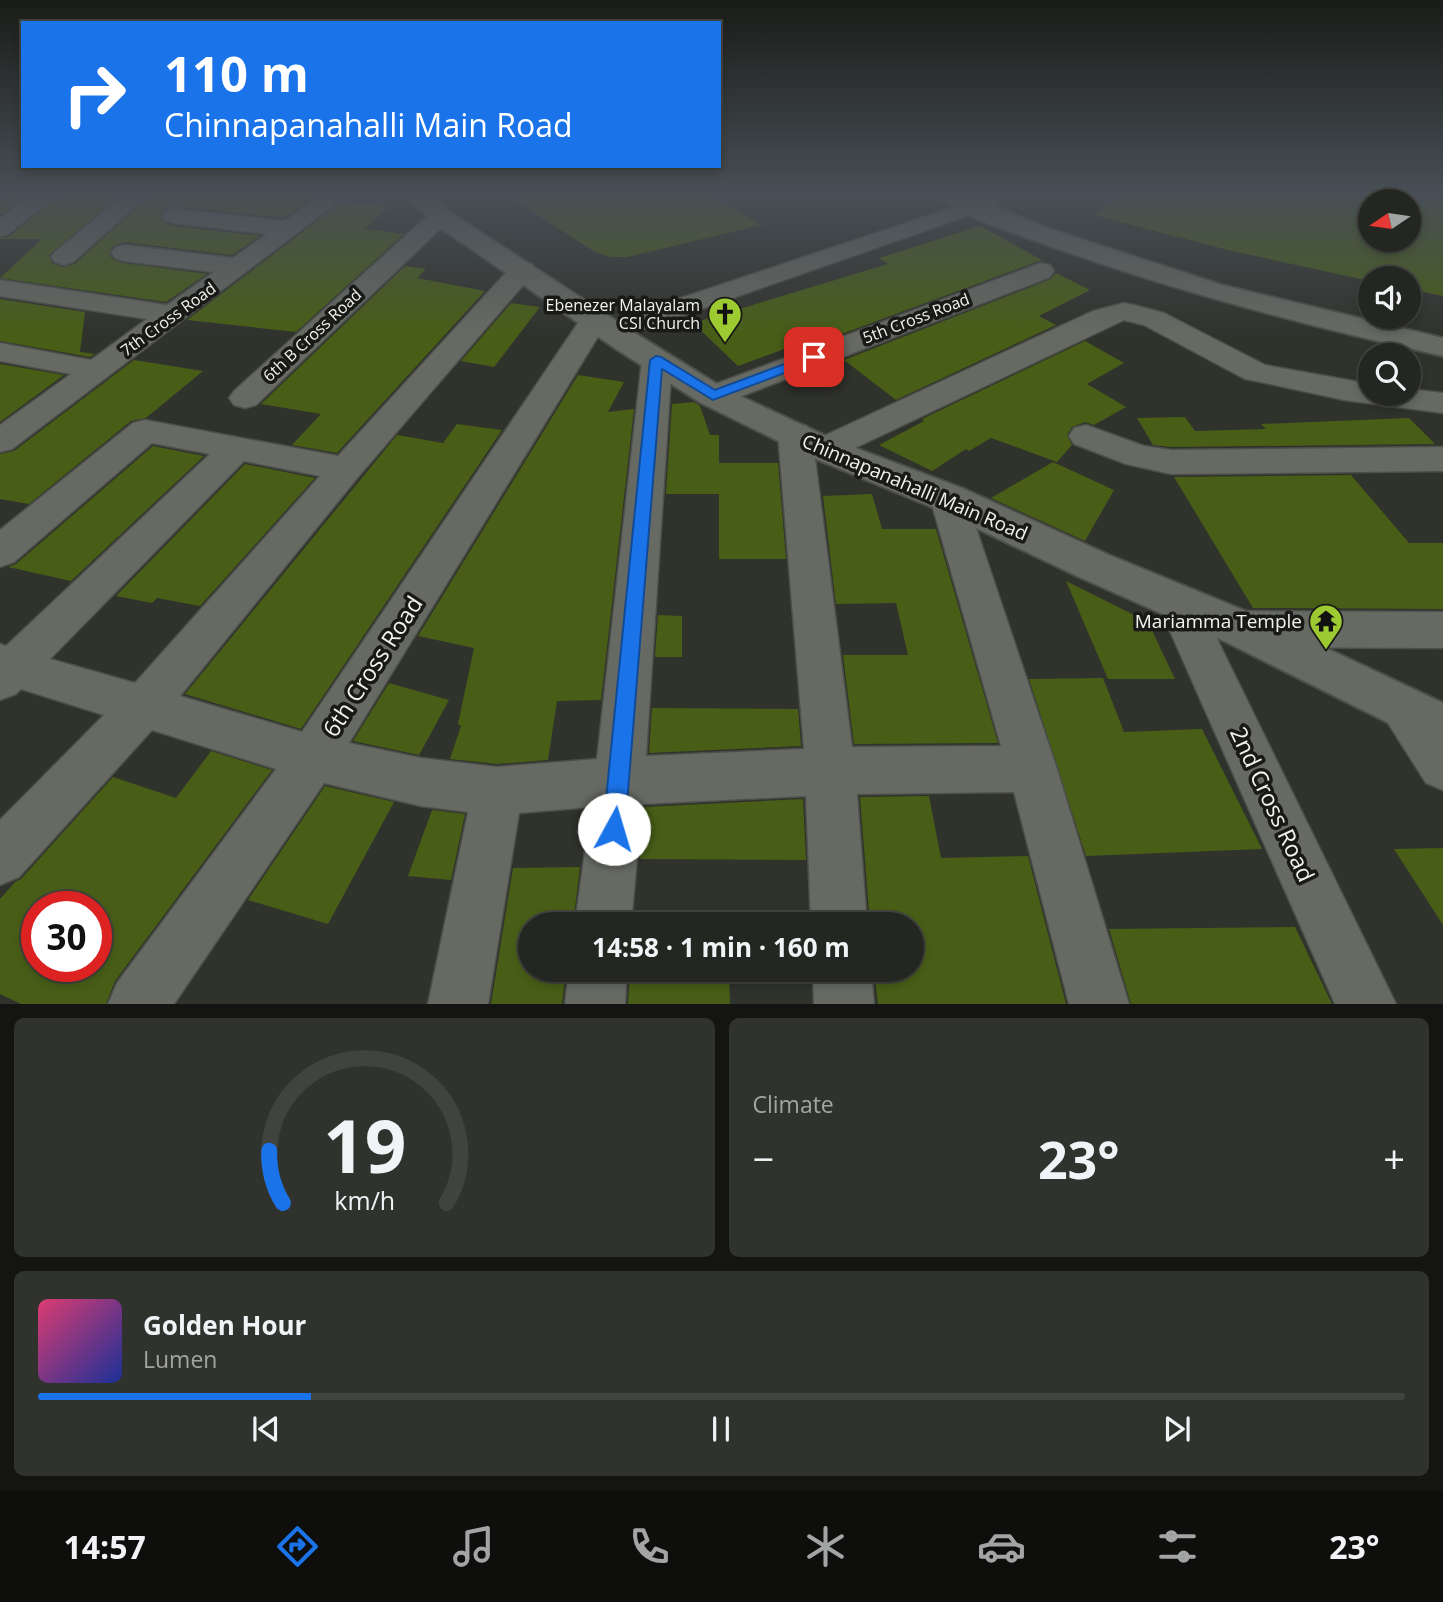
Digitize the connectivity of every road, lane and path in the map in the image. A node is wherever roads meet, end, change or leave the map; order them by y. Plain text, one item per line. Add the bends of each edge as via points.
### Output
1 (82, 242) edge
2 (273, 242) edge
3 (412, 242) edge
4 (479, 242) edge
5 (846, 242) edge
6 (1070, 242) edge
7 (1100, 242) edge
8 (124, 253) dead end
9 (64, 257) dead end
10 (239, 267) junction
11 (523, 270) junction
12 (1041, 271) dead end
13 (0, 288) edge
14 (1358, 312) edge
15 (174, 315) junction
16 (602, 325) junction
17 (1421, 326) edge
18 (1443, 331) edge
19 (1443, 347) edge
20 (0, 352) edge
21 (656, 360) junction
22 (98, 370) junction
23 (713, 396) junction
24 (245, 398) dead end
25 (1443, 403) edge
26 (4, 436) edge
27 (1086, 436) dead end
28 (809, 442) junction
29 (236, 449) junction
30 (1443, 458) edge
31 (346, 469) junction
32 (948, 498) junction
33 (0, 552) edge
34 (1179, 604) junction
35 (1242, 629) junction
36 (1443, 631) edge
37 (4, 670) edge
38 (143, 708) junction
39 (1423, 718) edge
40 (313, 758) junction
41 (1443, 767) edge
42 (1032, 769) junction
43 (830, 771) junction
44 (619, 781) junction
45 (497, 790) junction
46 (0, 858) edge
47 (604, 912) edge
48 (838, 912) edge
49 (597, 982) edge
50 (843, 982) edge
51 (138, 1003) edge
52 (458, 1003) edge
53 (595, 1003) edge
54 (844, 1003) edge
55 (1099, 1003) edge
56 (1366, 1003) edge

1 - 9 street
2 - 10 street, 7th Cross Road
3 - 24 street, 6th B Cross Road
4 - 11 street, Chinnapanahalli Main Road
5 - 16 street
6 - 19 street via 1213,291
7 - 14 street via 1167,264
8 - 10 street
10 - 15 street, 7th Cross Road
11 - 16 street, Chinnapanahalli Main Road
11 - 31 street
12 - 23 street, 5th Cross Road
13 - 15 street
15 - 22 street, 7th Cross Road
16 - 21 street, Chinnapanahalli Main Road
16 - 40 street, 6th Cross Road
17 - 18 street
20 - 22 street
21 - 23 street, Chinnapanahalli Main Road
21 - 44 street
22 - 26 street, 7th Cross Road
23 - 28 street, Chinnapanahalli Main Road
25 - 28 street via 1256,372 1154,318 1124,311
27 - 30 street via 1138,456 1171,462
28 - 32 street, Chinnapanahalli Main Road
28 - 43 street
29 - 31 street
29 - 33 street via 145,431
29 - 37 street
31 - 38 street
32 - 34 street, Chinnapanahalli Main Road
32 - 42 street
34 - 35 street, Chinnapanahalli Main Road
34 - 56 street, 2nd Cross Road
35 - 36 street
35 - 39 street, Chinnapanahalli Main Road
37 - 38 street
38 - 40 street
38 - 46 street
39 - 41 street
40 - 45 street via 421,782
40 - 51 street, 6th Cross Road
42 - 43 street
42 - 55 street
43 - 44 street
43 - 48 street
44 - 45 street
44 - 47 street
45 - 52 street
49 - 53 street
50 - 54 street

